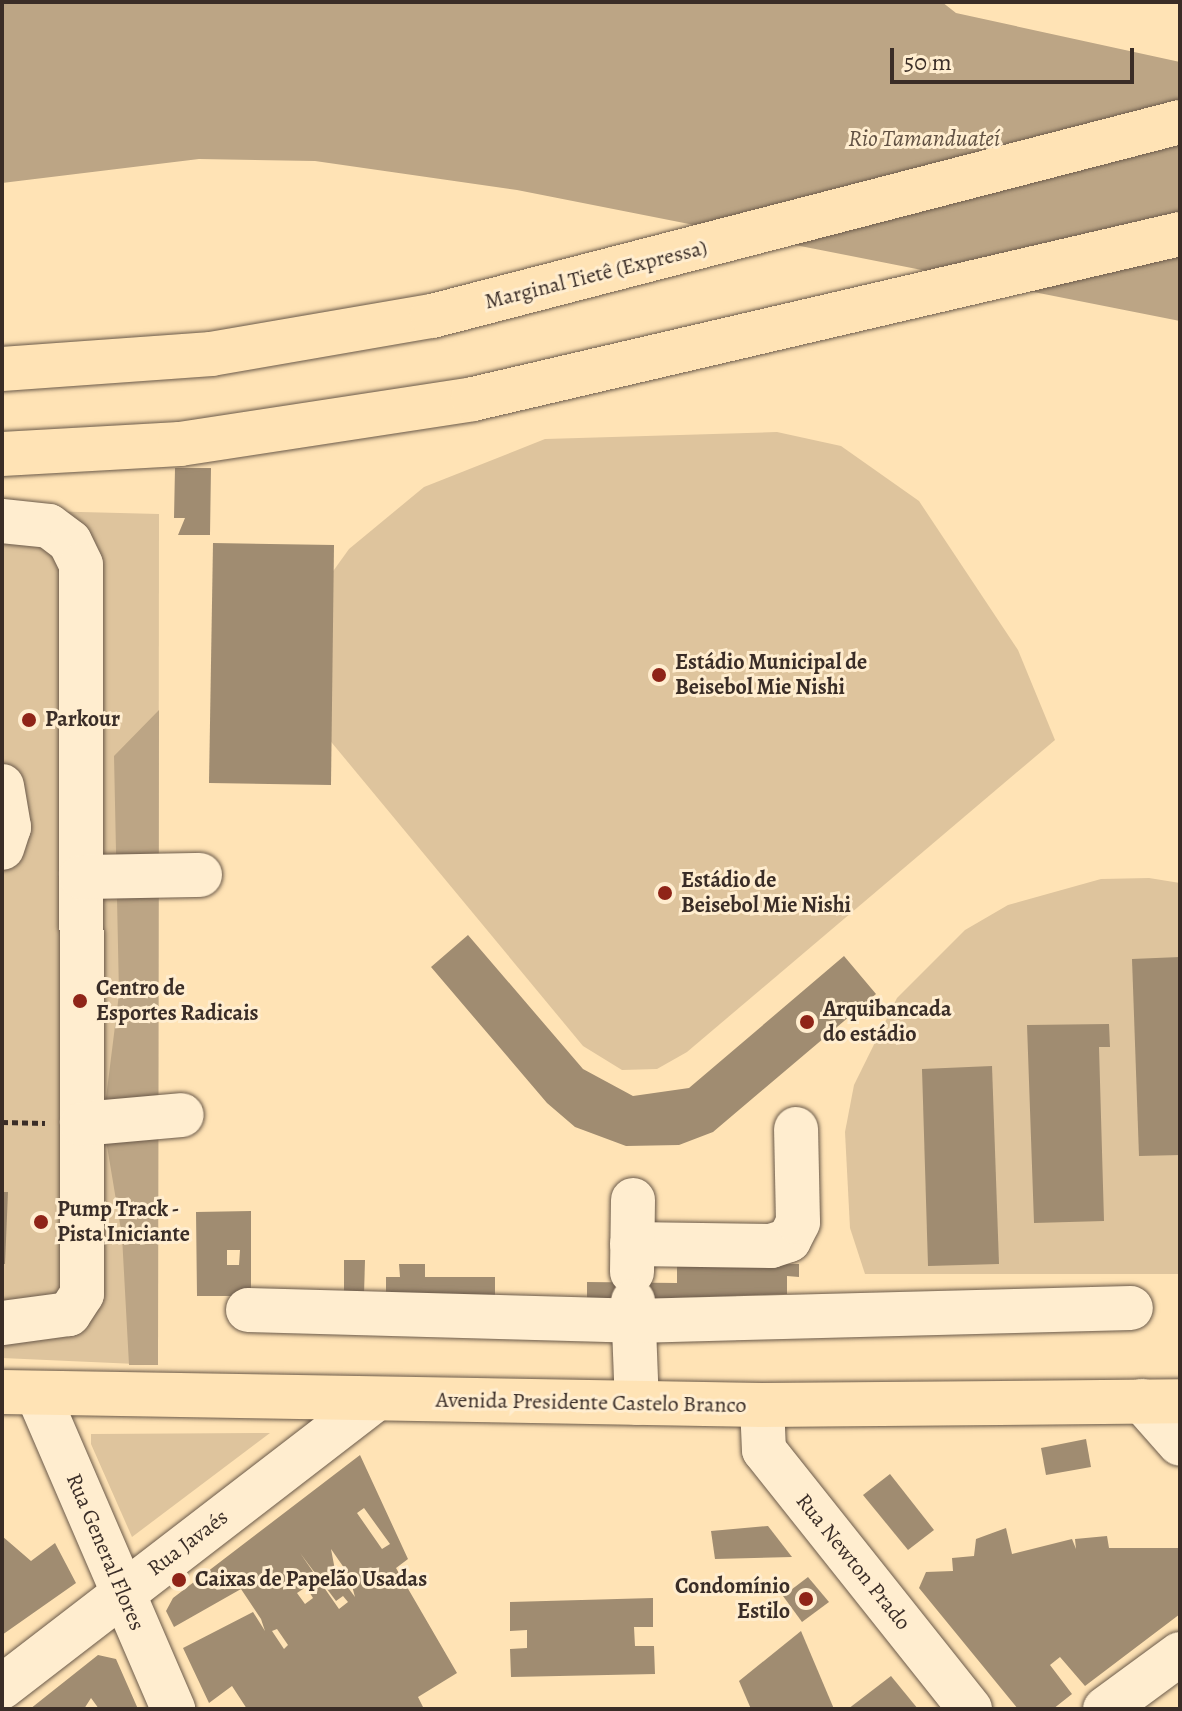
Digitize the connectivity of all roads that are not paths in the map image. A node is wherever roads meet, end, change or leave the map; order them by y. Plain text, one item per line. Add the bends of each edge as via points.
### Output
1 (1180, 122) edge
2 (1180, 234) edge
3 (2, 369) edge
4 (2, 454) edge
5 (2, 521) edge
6 (2, 786) edge
7 (2, 848) edge
8 (186, 874) dead end
9 (96, 877) junction
10 (173, 1116) dead end
11 (88, 1124) junction
12 (796, 1129) dead end
13 (633, 1200) dead end
14 (633, 1287) junction
15 (1131, 1308) dead end
16 (248, 1310) dead end
17 (2, 1323) edge
18 (20, 1394) edge
19 (374, 1401) junction
20 (1161, 1401) edge
21 (637, 1403) junction
22 (762, 1405) junction
23 (1180, 1444) edge
24 (120, 1594) junction
25 (1180, 1654) edge
26 (2, 1687) edge
27 (173, 1709) edge
28 (970, 1709) edge
29 (1105, 1709) edge

1 - 3 highway, Marginal Tietê (Expressa) via 578,281 312,340
2 - 4 highway via 847,307 473,399 180,444
5 - 9 street via 49,526 70,542 81,565
6 - 7 street via 9,827
8 - 9 street
9 - 11 street
10 - 11 street
11 - 17 street via 82,1294 69,1314
12 - 14 street via 798,1222 789,1240
13 - 14 street
14 - 15 street
14 - 16 street
14 - 21 street
18 - 19 highway, Avenida Presidente Castelo Branco
18 - 24 street, Rua General Flores
19 - 21 highway, Avenida Presidente Castelo Branco
19 - 24 street, Rua Javaés
20 - 22 highway, Avenida Presidente Castelo Branco
20 - 23 street
21 - 22 highway, Avenida Presidente Castelo Branco
22 - 28 street, Rua Newton Prado via 764,1450
24 - 26 street, Rua Javaés
24 - 27 street, Rua General Flores
25 - 29 street

